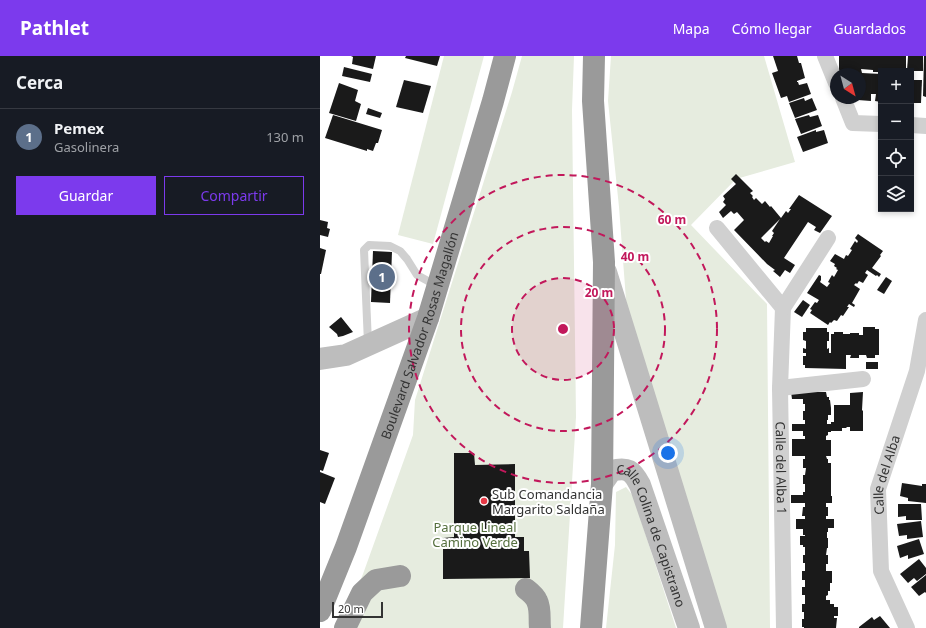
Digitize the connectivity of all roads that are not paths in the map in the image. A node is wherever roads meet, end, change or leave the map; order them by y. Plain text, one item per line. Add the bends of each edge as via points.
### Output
1 (505, 56) edge
2 (594, 56) edge
3 (825, 56) edge
4 (830, 68) edge
5 (845, 104) edge
6 (878, 124) edge
7 (914, 125) edge
8 (926, 126) edge
9 (717, 228) dead end
10 (828, 238) dead end
11 (604, 262) junction
12 (438, 287) junction
13 (783, 308) junction
14 (428, 318) junction
15 (926, 320) edge
16 (368, 346) junction
17 (320, 359) edge
18 (863, 379) dead end
19 (780, 388) junction
20 (668, 474) junction
21 (602, 484) junction
22 (640, 485) junction
23 (400, 576) dead end
24 (526, 589) dead end
25 (320, 611) edge
26 (344, 628) edge
27 (540, 628) edge
28 (591, 628) edge
29 (689, 628) edge
30 (716, 628) edge
31 (784, 628) edge
32 (907, 628) edge

1 - 12 highway, Boulevard Salvador Rosas Magallón
2 - 11 highway via 593,101
3 - 4 street
5 - 6 street via 853,123
7 - 8 street
9 - 13 street
10 - 13 street
11 - 20 main road, Calle Colina de Capistrano
11 - 21 highway
12 - 14 highway, Boulevard Salvador Rosas Magallón
12 - 16 lane via 416,275 400,251 390,246 369,245 364,250
13 - 19 street, Calle del Alba 1
14 - 16 main road
14 - 25 highway, Boulevard Salvador Rosas Magallón via 346,547
15 - 32 street, Calle del Alba via 917,371 878,489 880,571
16 - 17 main road via 346,355
18 - 19 street
19 - 31 street, Calle del Alba 1
20 - 22 main road
20 - 30 main road, Calle Colina de Capistrano
21 - 22 main road, Calle Colina de Capistrano via 611,471 623,468 634,474
21 - 28 highway
22 - 29 main road, Calle Colina de Capistrano
23 - 26 highway via 376,580 366,589
24 - 27 highway via 537,601

